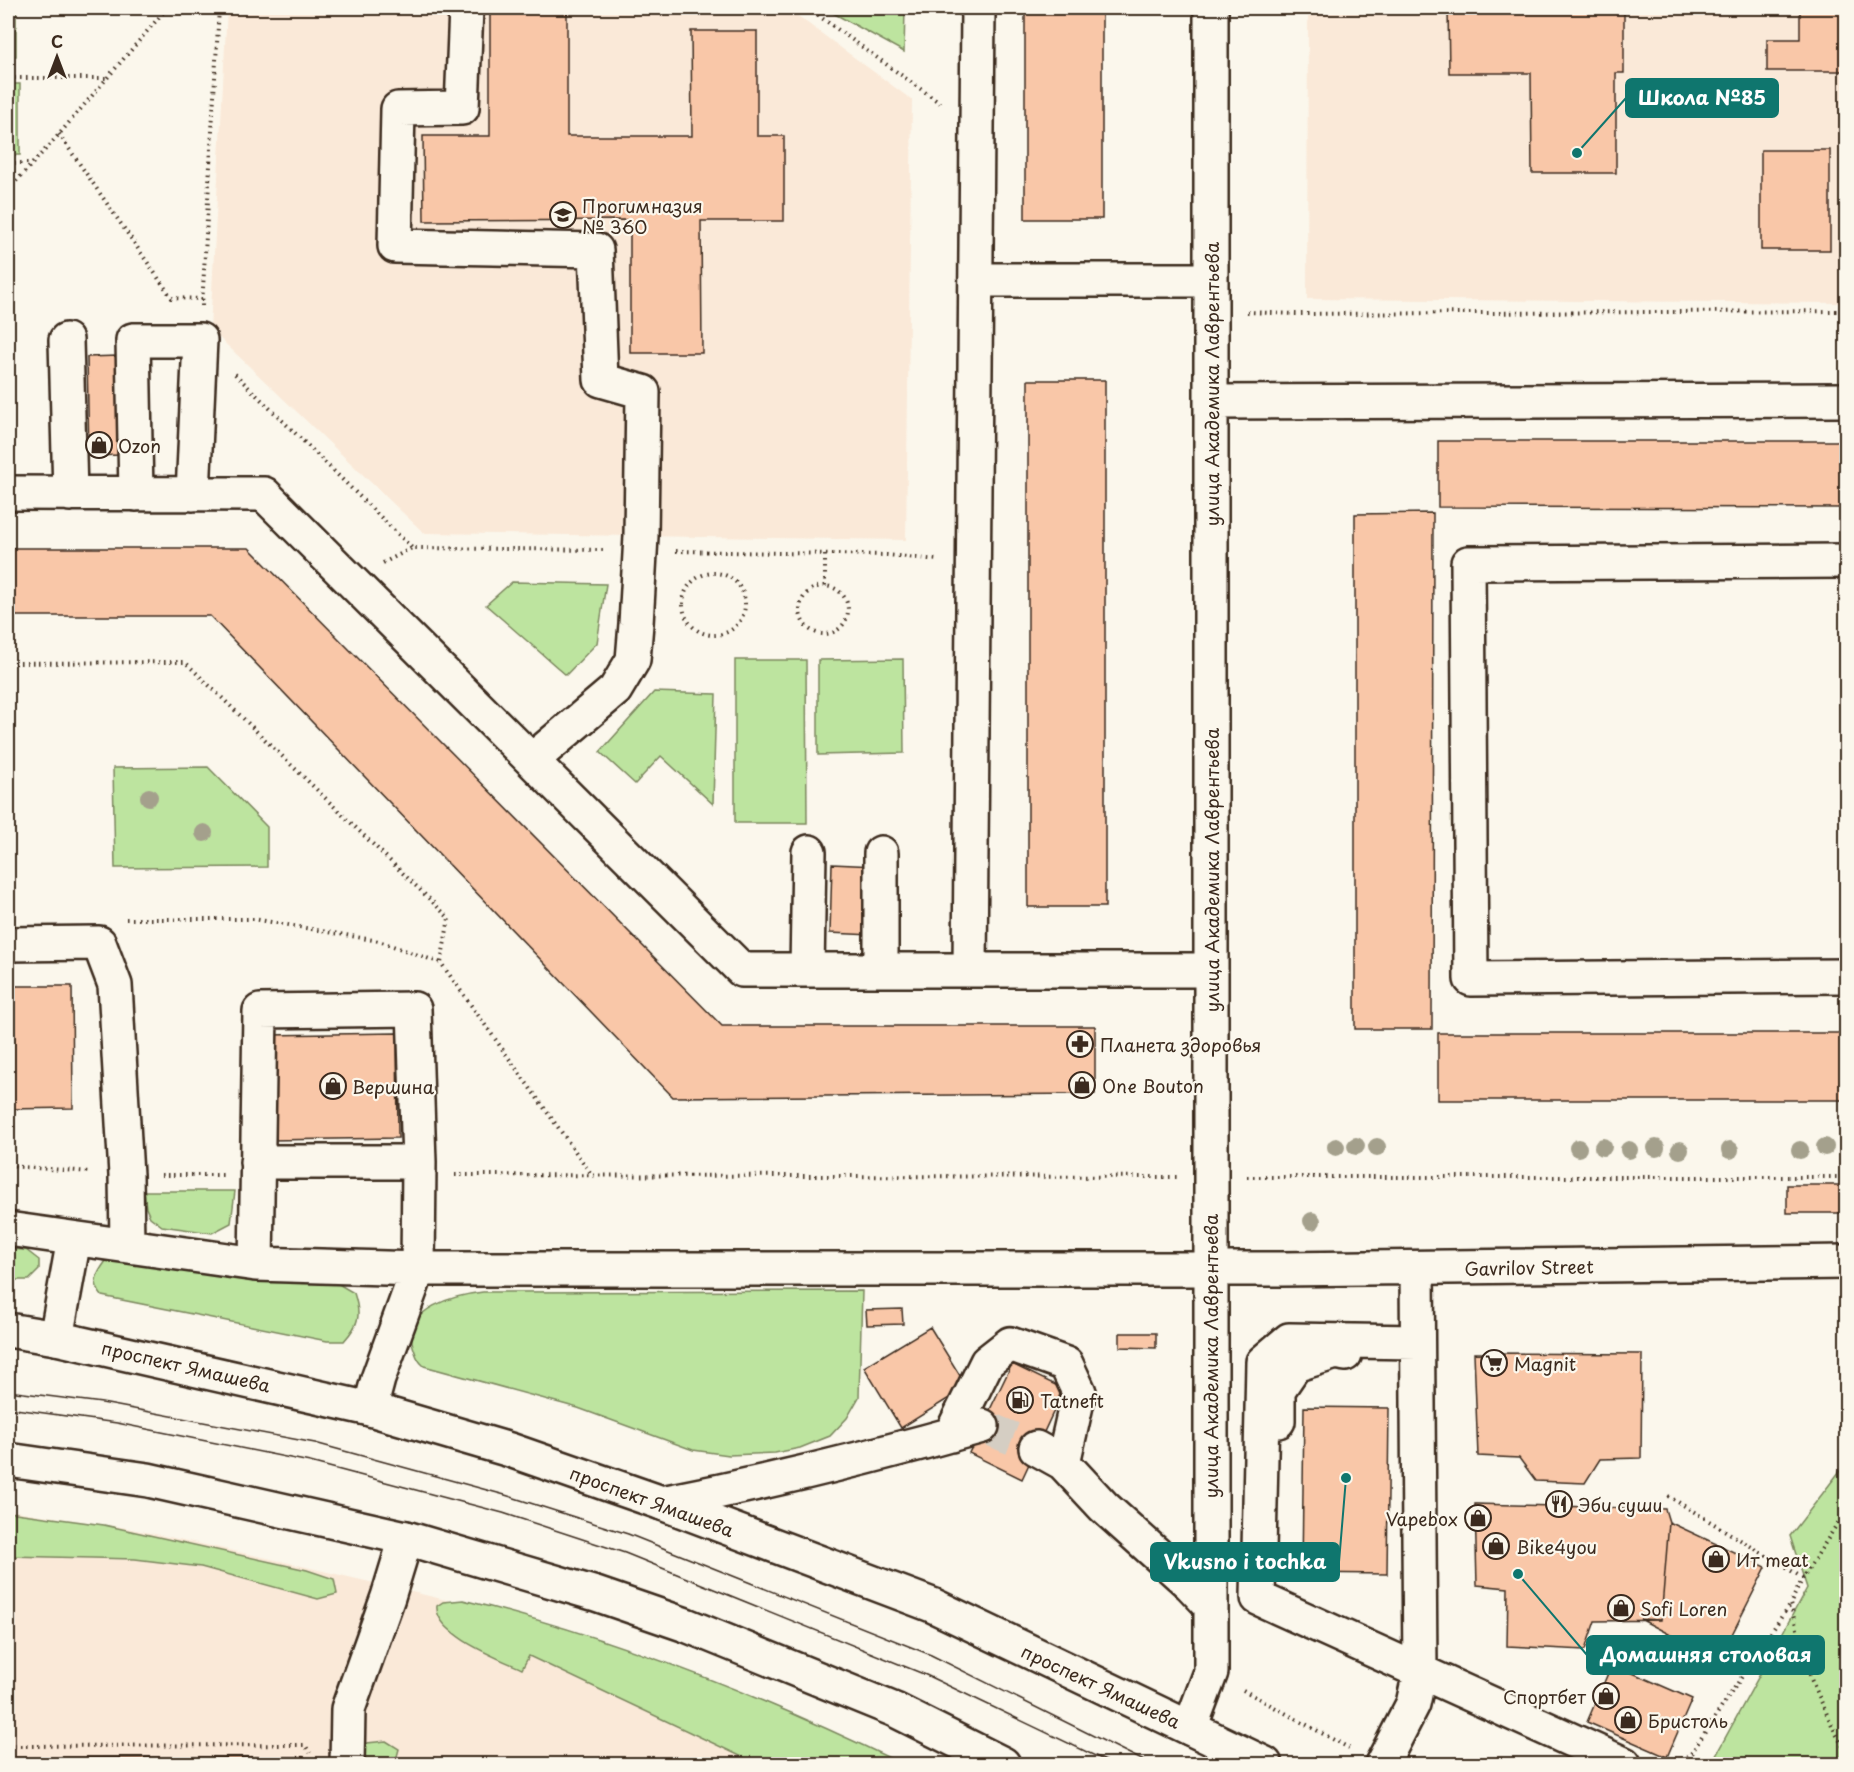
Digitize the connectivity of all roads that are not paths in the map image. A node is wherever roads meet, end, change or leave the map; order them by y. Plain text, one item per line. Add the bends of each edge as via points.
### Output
1 (466, 8) edge
2 (978, 8) edge
3 (1211, 8) edge
4 (976, 280) junction
5 (1211, 280) junction
6 (66, 339) dead end
7 (1846, 400) edge
8 (1211, 402) junction
9 (8, 493) edge
10 (70, 494) junction
11 (136, 494) junction
12 (194, 494) junction
13 (1846, 561) edge
14 (532, 760) junction
15 (809, 852) dead end
16 (881, 853) dead end
17 (8, 944) edge
18 (807, 970) junction
19 (881, 970) junction
20 (970, 970) junction
21 (1211, 970) junction
22 (1846, 976) edge
23 (257, 1168) junction
24 (419, 1168) junction
25 (8, 1229) edge
26 (74, 1239) junction
27 (127, 1245) junction
28 (1846, 1262) edge
29 (256, 1264) junction
30 (418, 1269) junction
31 (1211, 1269) junction
32 (1417, 1269) junction
33 (8, 1330) edge
34 (56, 1338) junction
35 (1417, 1342) junction
36 (1418, 1386) junction
37 (370, 1409) junction
38 (982, 1426) tunnel mouth
39 (951, 1435) junction
40 (8, 1460) edge
41 (662, 1503) junction
42 (406, 1538) junction
43 (1211, 1606) junction
44 (1280, 1609) junction
45 (1420, 1672) junction
46 (1191, 1728) junction
47 (348, 1764) edge
48 (1003, 1764) edge
49 (1265, 1764) edge
50 (1382, 1764) edge
51 (1624, 1764) edge

1 - 14 main road via 462,108 398,109 395,246 596,250 601,380 644,392 633,660 615,690
2 - 4 main road
3 - 5 main road, улица Академика Лаврентьева
4 - 5 main road
4 - 20 main road
5 - 8 main road, улица Академика Лаврентьева
6 - 10 main road
7 - 8 main road
8 - 21 main road, улица Академика Лаврентьева
9 - 10 main road
10 - 11 main road
11 - 12 main road
11 - 12 main road via 133,339 200,339
12 - 14 main road via 264,494
13 - 22 main road via 1468,563 1471,979
14 - 18 main road via 742,970
15 - 18 main road
16 - 19 main road
17 - 27 main road via 99,943 115,986
18 - 19 main road
19 - 20 main road
20 - 21 main road
21 - 31 main road, улица Академика Лаврентьева
23 - 24 main road
23 - 24 main road via 260,1011 414,1009
23 - 29 main road
24 - 30 main road
25 - 26 main road, Gavrilov Street
26 - 27 main road, Gavrilov Street
26 - 34 main road
27 - 29 main road, Gavrilov Street
28 - 32 main road, Gavrilov Street
29 - 30 main road, Gavrilov Street
30 - 31 main road, Gavrilov Street
30 - 37 main road
31 - 32 main road, Gavrilov Street
31 - 43 main road, улица Академика Лаврентьева
32 - 35 main road
33 - 34 main road, проспект Ямашева
34 - 37 main road, проспект Ямашева
35 - 36 main road
35 - 44 main road via 1289,1340 1263,1362 1258,1598
36 - 44 main road via 1387,1360 1336,1352 1295,1365 1278,1390
36 - 45 main road
37 - 41 main road, проспект Ямашева via 510,1450
38 - 39 main road
39 - 41 main road via 868,1458
39 - 43 main road via 987,1362 1010,1344 1066,1364 1079,1392 1049,1456
40 - 42 main road via 148,1480
41 - 46 main road, проспект Ямашева via 932,1605
42 - 47 main road via 348,1709
42 - 48 main road via 686,1625 895,1710
43 - 46 main road, улица Академика Лаврентьева via 1211,1672
44 - 45 main road
45 - 50 main road via 1413,1704
45 - 51 main road
46 - 49 main road, проспект Ямашева

